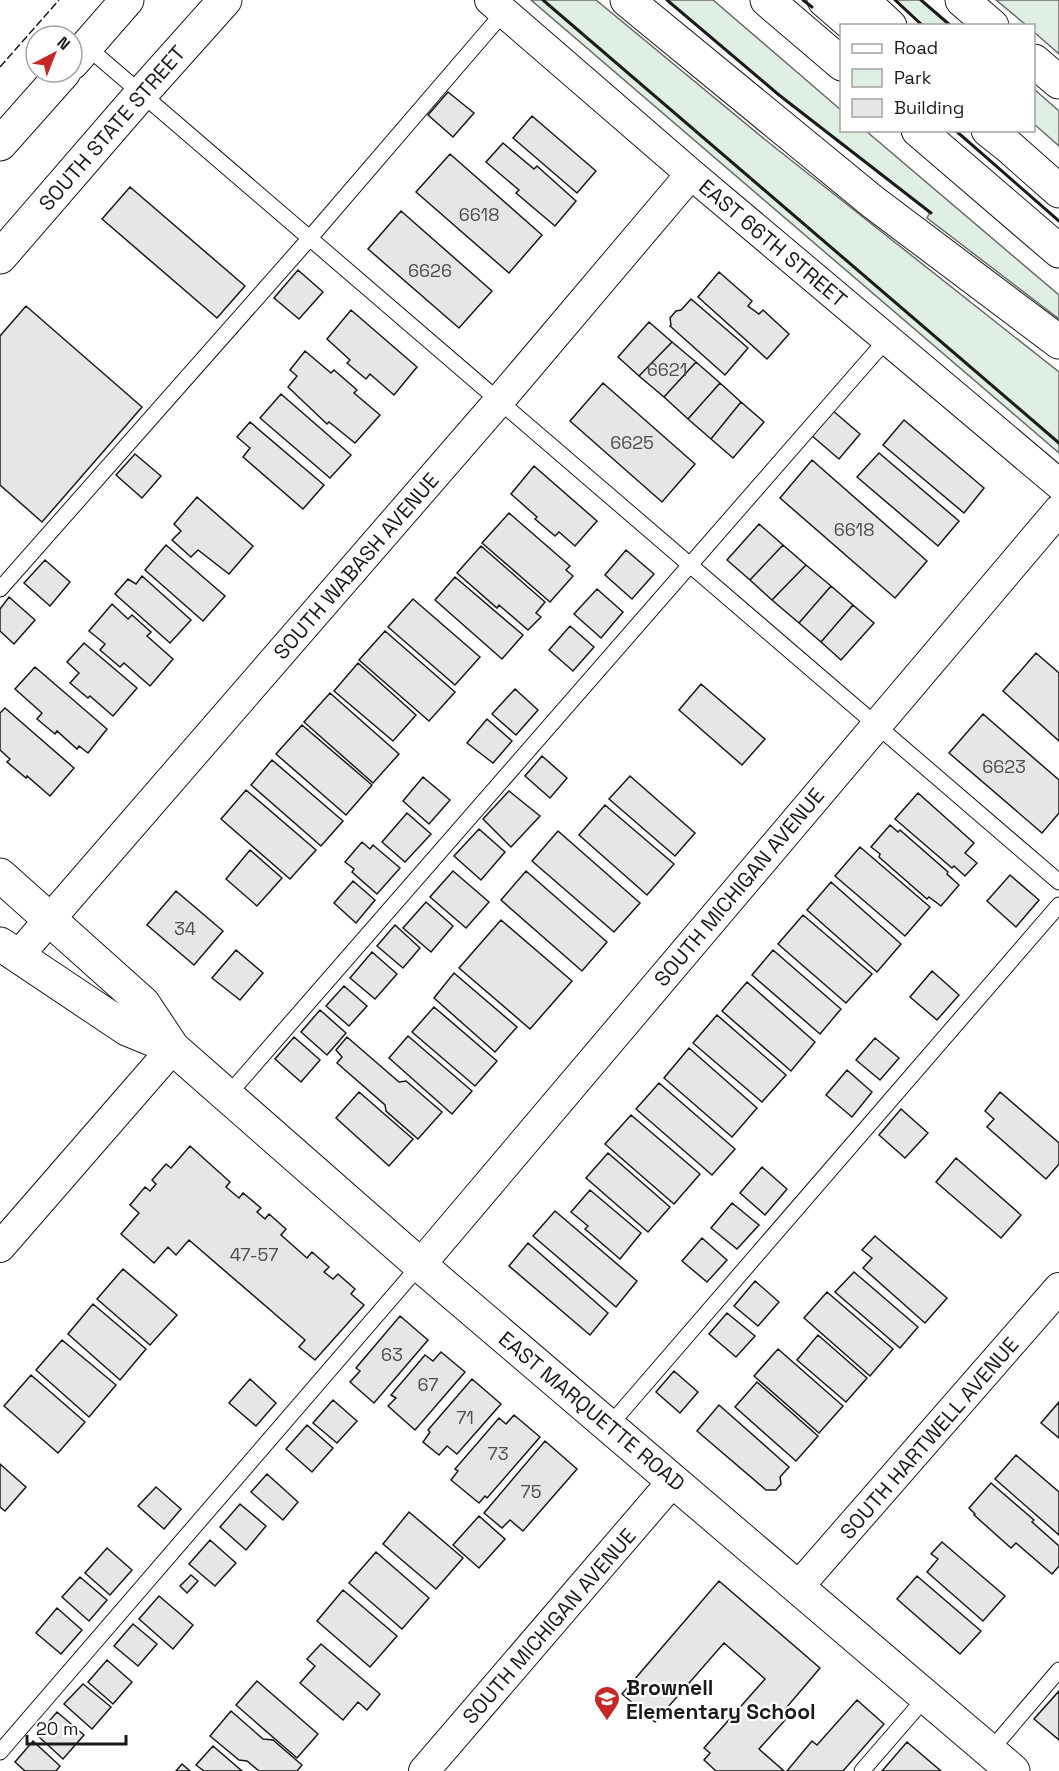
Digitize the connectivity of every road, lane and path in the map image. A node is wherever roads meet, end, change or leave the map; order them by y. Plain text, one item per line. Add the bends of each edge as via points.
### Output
1 (128, 0) edge
2 (225, 0) edge
3 (627, 0) edge
4 (767, 0) edge
5 (824, 0) edge
6 (862, 0) edge
7 (962, 0) edge
8 (497, 6) edge
9 (852, 24) edge
10 (888, 24) edge
11 (990, 24) edge
12 (84, 48) edge
13 (84, 57) edge
14 (840, 62) edge
15 (1035, 62) edge
16 (1059, 82) edge
17 (53, 84) edge
18 (141, 94) junction
19 (920, 132) edge
20 (996, 135) edge
21 (0, 144) edge
22 (691, 174) junction
23 (1059, 191) edge
24 (309, 238) junction
25 (1059, 252) edge
26 (0, 257) edge
27 (887, 339) junction
28 (1059, 342) edge
29 (499, 401) junction
30 (1059, 483) edge
31 (1059, 510) edge
32 (690, 566) junction
33 (0, 589) edge
34 (876, 726) junction
35 (0, 875) edge
36 (1059, 882) edge
37 (1059, 905) edge
38 (49, 919) junction
39 (9, 950) edge
40 (173, 1048) junction
41 (228, 1096) junction
42 (0, 1247) edge
43 (420, 1265) junction
44 (1059, 1288) edge
45 (609, 1426) junction
46 (673, 1481) junction
47 (798, 1587) junction
48 (1059, 1670) edge
49 (926, 1697) junction
50 (0, 1752) edge
51 (1001, 1761) edge
52 (424, 1771) edge
53 (862, 1771) edge

1 - 12 main road
2 - 18 main road, SOUTH STATE STREET
3 - 28 main road via 873,202
4 - 14 main road
5 - 9 main road
6 - 10 main road
7 - 11 main road
8 - 22 street, EAST 66TH STREET
8 - 24 lane
13 - 18 lane
15 - 16 main road
17 - 21 main road
18 - 24 lane
18 - 26 main road, SOUTH STATE STREET
19 - 25 main road
20 - 23 main road
22 - 27 street, EAST 66TH STREET
22 - 29 street, SOUTH WABASH AVENUE
24 - 29 lane
24 - 33 lane
27 - 30 street, EAST 66TH STREET
27 - 32 lane
29 - 32 lane
29 - 38 street, SOUTH WABASH AVENUE
31 - 34 street, SOUTH MICHIGAN AVENUE
32 - 34 lane
32 - 41 lane
34 - 36 lane
34 - 43 street, SOUTH MICHIGAN AVENUE
35 - 38 main road, EAST MARQUETTE ROAD
37 - 45 lane
38 - 39 street, SOUTH WABASH AVENUE
38 - 40 main road, EAST MARQUETTE ROAD via 143,1004
39 - 40 main road, EAST MARQUETTE ROAD via 127,1029
40 - 41 main road, EAST MARQUETTE ROAD
40 - 42 street
41 - 43 main road, EAST MARQUETTE ROAD
43 - 45 main road, EAST MARQUETTE ROAD
43 - 50 lane
44 - 47 street, SOUTH HARTWELL AVENUE
45 - 46 main road, EAST MARQUETTE ROAD
46 - 47 main road, EAST MARQUETTE ROAD
46 - 52 street, SOUTH MICHIGAN AVENUE
47 - 49 main road, EAST MARQUETTE ROAD
48 - 51 lane
49 - 51 main road, EAST MARQUETTE ROAD
49 - 53 lane

